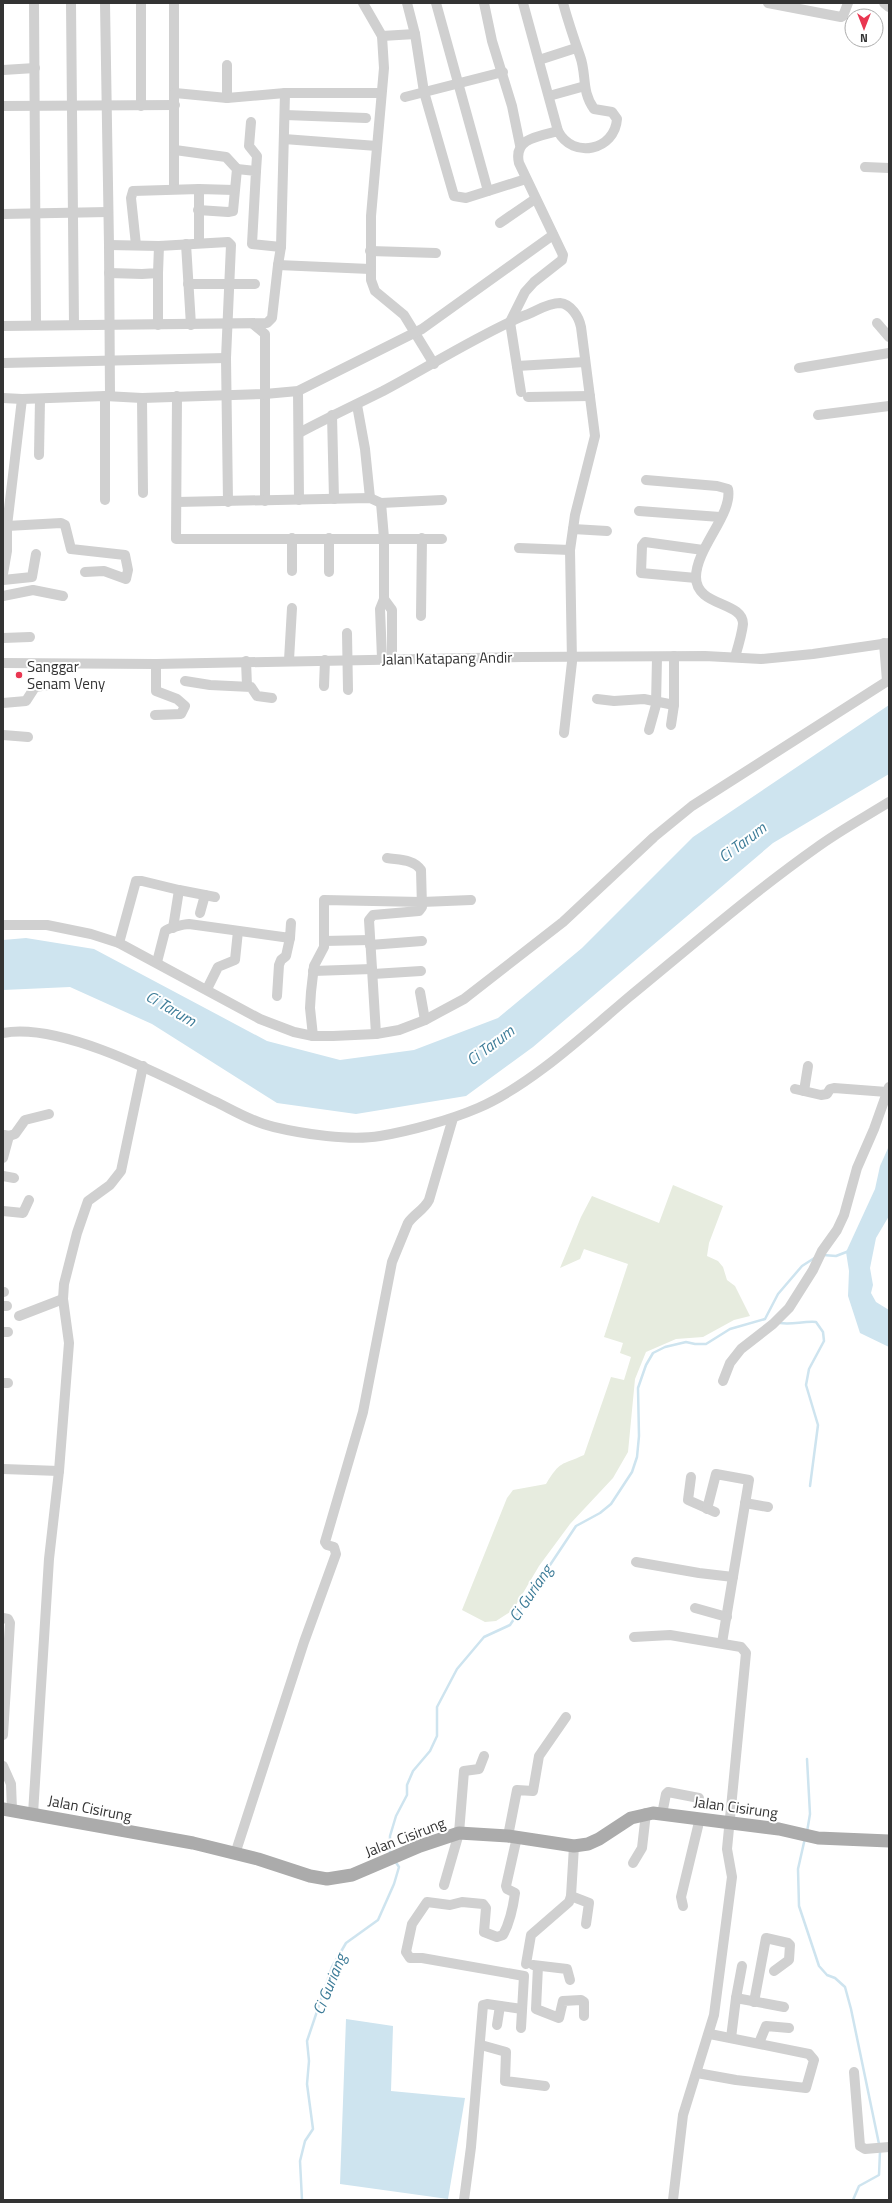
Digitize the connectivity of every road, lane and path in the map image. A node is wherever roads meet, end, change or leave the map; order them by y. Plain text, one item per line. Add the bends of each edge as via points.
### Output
1 (34, 3) edge
2 (71, 3) edge
3 (105, 3) edge
4 (141, 3) edge
5 (174, 3) edge
6 (363, 3) edge
7 (407, 3) edge
8 (436, 3) edge
9 (484, 3) edge
10 (522, 3) edge
11 (562, 3) edge
12 (768, 3) edge
13 (848, 3) edge
14 (884, 3) edge
15 (889, 7) edge
16 (415, 34) junction
17 (382, 36) junction
18 (576, 48) junction
19 (540, 60) junction
20 (227, 64) dead end
21 (35, 68) junction
22 (3, 70) edge
23 (503, 72) junction
24 (458, 82) junction
25 (584, 86) junction
26 (424, 92) junction
27 (175, 93) junction
28 (285, 93) junction
29 (381, 93) junction
30 (549, 96) junction
31 (405, 97) dead end
32 (227, 98) junction
33 (175, 105) junction
34 (3, 106) edge
35 (36, 106) junction
36 (72, 106) junction
37 (141, 106) junction
38 (106, 107) junction
39 (285, 115) junction
40 (366, 118) dead end
41 (251, 122) dead end
42 (558, 131) junction
43 (284, 139) junction
44 (520, 145) junction
45 (377, 146) junction
46 (175, 150) junction
47 (865, 167) dead end
48 (889, 168) edge
49 (237, 169) junction
50 (256, 171) junction
51 (526, 179) junction
52 (199, 188) junction
53 (174, 189) junction
54 (234, 190) junction
55 (488, 191) junction
56 (535, 199) junction
57 (198, 210) junction
58 (108, 212) junction
59 (36, 213) junction
60 (73, 213) junction
61 (3, 214) edge
62 (500, 223) dead end
63 (553, 235) junction
64 (199, 243) junction
65 (186, 244) junction
66 (109, 245) junction
67 (136, 245) junction
68 (159, 246) junction
69 (281, 247) junction
70 (370, 251) junction
71 (436, 253) dead end
72 (278, 265) junction
73 (370, 269) junction
74 (109, 273) junction
75 (158, 273) junction
76 (188, 284) junction
77 (228, 284) junction
78 (255, 284) dead end
79 (510, 322) junction
80 (228, 323) junction
81 (877, 323) dead end
82 (110, 324) junction
83 (253, 324) junction
84 (36, 325) junction
85 (158, 325) junction
86 (191, 325) junction
87 (3, 326) edge
88 (74, 326) junction
89 (415, 332) junction
90 (889, 336) edge
91 (889, 352) edge
92 (226, 358) junction
93 (109, 359) junction
94 (585, 362) junction
95 (3, 363) edge
96 (434, 364) junction
97 (517, 366) junction
98 (799, 368) dead end
99 (298, 391) junction
100 (228, 394) junction
101 (265, 394) junction
102 (107, 396) junction
103 (177, 396) junction
104 (590, 396) junction
105 (3, 398) edge
106 (142, 398) junction
107 (22, 399) junction
108 (40, 399) junction
109 (357, 405) junction
110 (889, 406) edge
111 (332, 415) junction
112 (818, 415) dead end
113 (299, 433) junction
114 (39, 455) dead end
115 (646, 480) dead end
116 (7, 492) edge
117 (143, 493) dead end
118 (370, 498) junction
119 (334, 499) junction
120 (105, 500) dead end
121 (299, 500) junction
122 (442, 500) dead end
123 (265, 501) junction
124 (177, 502) junction
125 (228, 502) junction
126 (381, 503) junction
127 (639, 511) dead end
128 (720, 517) junction
129 (7, 526) junction
130 (573, 529) junction
131 (607, 532) dead end
132 (292, 538) junction
133 (329, 538) junction
134 (384, 538) junction
135 (422, 538) junction
136 (442, 539) dead end
137 (519, 548) dead end
138 (570, 550) junction
139 (703, 550) junction
140 (36, 554) dead end
141 (292, 571) dead end
142 (85, 572) dead end
143 (329, 572) dead end
144 (3, 574) edge
145 (696, 578) junction
146 (3, 580) edge
147 (3, 596) edge
148 (63, 596) dead end
149 (292, 608) dead end
150 (421, 616) dead end
151 (347, 633) dead end
152 (30, 637) dead end
153 (3, 638) edge
154 (887, 643) edge
155 (674, 656) junction
156 (572, 657) junction
157 (657, 657) junction
158 (737, 657) junction
159 (387, 658) junction
160 (289, 660) junction
161 (325, 660) junction
162 (246, 661) junction
163 (348, 661) junction
164 (3, 663) edge
165 (156, 664) junction
166 (184, 681) dead end
167 (888, 681) edge
168 (49, 685) dead end
169 (247, 686) junction
170 (324, 686) dead end
171 (348, 690) dead end
172 (272, 698) dead end
173 (597, 699) dead end
174 (656, 700) junction
175 (3, 703) edge
176 (674, 705) junction
177 (155, 715) dead end
178 (671, 726) dead end
179 (649, 730) dead end
180 (564, 733) dead end
181 (3, 735) edge
182 (28, 737) dead end
183 (889, 802) edge
184 (387, 858) dead end
185 (179, 890) junction
186 (471, 900) dead end
187 (422, 902) junction
188 (200, 913) dead end
189 (291, 923) dead end
190 (3, 925) edge
191 (173, 928) junction
192 (238, 931) junction
193 (290, 938) junction
194 (324, 941) junction
195 (422, 941) dead end
196 (370, 942) junction
197 (119, 943) junction
198 (157, 962) junction
199 (313, 971) junction
200 (421, 971) dead end
201 (372, 972) junction
202 (207, 989) junction
203 (420, 992) dead end
204 (277, 996) dead end
205 (425, 1020) junction
206 (3, 1033) edge
207 (376, 1034) junction
208 (313, 1036) junction
209 (143, 1066) junction
210 (808, 1066) dead end
211 (888, 1090) edge
212 (50, 1114) dead end
213 (452, 1118) junction
214 (6, 1136) edge
215 (3, 1158) edge
216 (3, 1176) edge
217 (14, 1178) dead end
218 (29, 1200) dead end
219 (3, 1211) edge
220 (63, 1299) junction
221 (19, 1316) dead end
222 (723, 1381) dead end
223 (3, 1469) edge
224 (59, 1471) junction
225 (691, 1477) dead end
226 (745, 1503) junction
227 (768, 1507) dead end
228 (636, 1562) dead end
229 (733, 1576) junction
230 (695, 1608) dead end
231 (727, 1617) junction
232 (3, 1618) edge
233 (634, 1637) dead end
234 (722, 1644) junction
235 (566, 1717) dead end
236 (3, 1735) edge
237 (484, 1756) dead end
238 (3, 1766) edge
239 (699, 1798) dead end
240 (7, 1809) edge
241 (646, 1813) junction
242 (33, 1814) junction
243 (662, 1814) junction
244 (700, 1818) junction
245 (730, 1822) junction
246 (459, 1833) junction
247 (512, 1837) junction
248 (889, 1841) edge
249 (574, 1846) junction
250 (235, 1854) junction
251 (633, 1863) dead end
252 (444, 1885) dead end
253 (571, 1896) junction
254 (683, 1906) dead end
255 (586, 1924) dead end
256 (526, 1964) junction
257 (538, 1966) junction
258 (742, 1966) dead end
259 (774, 1971) dead end
260 (524, 1976) junction
261 (570, 1980) dead end
262 (736, 1998) junction
263 (754, 2002) junction
264 (500, 2006) junction
265 (784, 2007) dead end
266 (522, 2009) junction
267 (584, 2016) dead end
268 (497, 2025) dead end
269 (521, 2028) dead end
270 (789, 2028) dead end
271 (710, 2034) junction
272 (731, 2038) junction
273 (759, 2044) junction
274 (481, 2045) junction
275 (854, 2072) dead end
276 (697, 2073) junction
277 (545, 2086) dead end
278 (883, 2148) edge
279 (464, 2200) edge
280 (673, 2200) edge

1 - 21 street
2 - 36 street
3 - 38 street
4 - 37 street
5 - 27 street
6 - 17 street
7 - 16 street
8 - 24 street
9 - 23 street via 492,41
10 - 19 street
11 - 18 street
12 - 13 street via 840,17 843,16
14 - 15 street
16 - 17 street
16 - 26 street
17 - 29 street via 384,68
18 - 19 street
18 - 25 street via 580,57
19 - 30 street
20 - 32 street
21 - 22 street
21 - 35 street
23 - 24 street
23 - 44 street
24 - 26 street
24 - 55 street
25 - 30 street
25 - 42 street via 594,109 612,112 617,119 616,130 600,144 582,148 569,144
26 - 31 street
26 - 55 street via 452,194 466,198
27 - 32 street
27 - 33 street
28 - 29 street
28 - 32 street
28 - 39 street
29 - 45 street
30 - 42 street
33 - 37 street
33 - 46 street
34 - 35 street
35 - 36 street
35 - 59 street
36 - 38 street
36 - 60 street
37 - 38 street
38 - 58 street
39 - 40 street
39 - 43 street
41 - 50 street via 249,148 257,156
42 - 44 street via 525,140
43 - 45 street
43 - 69 street
44 - 51 street via 517,157
45 - 70 street
46 - 49 street via 226,157
46 - 53 street
47 - 48 street
49 - 50 street
49 - 54 street
50 - 69 street via 251,242
51 - 55 street
51 - 56 street
52 - 53 street
52 - 54 street
52 - 57 street
53 - 67 street via 133,190 131,198
54 - 57 street via 234,210
56 - 62 street
56 - 63 street
57 - 64 street
58 - 60 street
58 - 66 street
59 - 60 street
59 - 61 street
59 - 84 street
60 - 88 street
63 - 79 street via 563,255 562,260 525,292
63 - 89 street
64 - 65 street
64 - 77 street via 230,243
65 - 68 street
65 - 76 street
66 - 67 street
66 - 74 street
67 - 68 street
68 - 75 street
69 - 72 street
70 - 71 street
70 - 73 street
72 - 73 street
72 - 83 street via 272,318 267,323
73 - 89 street via 375,290 404,315
74 - 75 street
74 - 82 street
75 - 85 street
76 - 77 street
76 - 86 street
77 - 78 street
77 - 80 street
79 - 94 street via 542,307 566,304 579,318
79 - 96 street via 494,328
79 - 97 street
80 - 83 street
80 - 86 street
80 - 92 street
81 - 90 street
82 - 85 street
82 - 88 street
82 - 93 street
83 - 101 street via 265,334
84 - 87 street
84 - 88 street
85 - 86 street
89 - 96 street
89 - 99 street
91 - 98 street
92 - 93 street
92 - 100 street
93 - 95 street
93 - 102 street
94 - 97 street
94 - 104 street
96 - 109 street
97 - 104 street via 524,395
99 - 101 street
99 - 113 street
100 - 101 street
100 - 103 street
100 - 125 street
101 - 123 street
102 - 106 street
102 - 108 street
102 - 120 street
103 - 106 street
103 - 124 street
104 - 130 street via 595,436
105 - 107 street
106 - 117 street
107 - 108 street
107 - 116 street via 12,475
108 - 114 street
109 - 111 street
109 - 118 street
110 - 112 street
111 - 113 street
111 - 119 street
113 - 121 street
115 - 128 street via 728,489 728,502
116 - 129 street
118 - 119 street
118 - 126 street
119 - 121 street
121 - 123 street
122 - 126 street
123 - 125 street
124 - 125 street
124 - 132 street via 176,539
126 - 134 street
127 - 128 street
128 - 139 street
129 - 142 street via 63,524 66,525 71,549 125,555 128,570 126,579 104,571
129 - 144 street via 7,551
130 - 131 street
130 - 138 street
132 - 133 street
132 - 141 street
133 - 134 street
133 - 143 street
134 - 135 street
134 - 159 street via 384,599 380,609
135 - 136 street
135 - 150 street
137 - 138 street
138 - 156 street
139 - 145 street
139 - 145 street via 645,542 642,546 641,573
140 - 146 street via 32,577
145 - 158 street via 699,590 707,598 740,615 743,623
147 - 148 street via 33,590
149 - 160 street
151 - 163 street
152 - 153 street
154 - 158 street, Jalan Katapang Andir via 761,659
154 - 167 street
155 - 157 street, Jalan Katapang Andir
155 - 158 street, Jalan Katapang Andir
155 - 176 street
156 - 157 street, Jalan Katapang Andir
156 - 159 street, Jalan Katapang Andir
156 - 180 street
157 - 174 street
159 - 163 street, Jalan Katapang Andir
160 - 161 street, Jalan Katapang Andir
160 - 162 street, Jalan Katapang Andir
161 - 163 street, Jalan Katapang Andir
161 - 170 street
162 - 165 street, Jalan Katapang Andir
162 - 169 street
163 - 171 street
164 - 165 street, Jalan Katapang Andir
165 - 177 street via 156,691 177,699 185,706 181,714
166 - 169 street
167 - 205 street via 692,806 654,837 563,922 464,999
168 - 175 street via 35,687 26,701
169 - 172 street via 253,688 257,696
173 - 174 street
174 - 176 street
174 - 179 street
176 - 178 street
181 - 182 street
183 - 213 street via 817,846 574,1044 521,1084 480,1108
184 - 187 street via 410,861 418,866 421,870
185 - 188 street via 210,896
185 - 191 street
185 - 197 street via 136,881
186 - 187 street
187 - 194 street via 324,900
187 - 196 street via 419,911 370,916
189 - 193 street
190 - 197 street via 47,925
191 - 192 street via 189,924
191 - 198 street via 167,928 165,931
192 - 193 street
192 - 202 street via 235,960 218,967
193 - 204 street via 286,956 280,960
194 - 196 street
194 - 199 street via 322,953
195 - 196 street
196 - 201 street
197 - 198 street
198 - 202 street
199 - 201 street
199 - 208 street via 310,1008
200 - 201 street
201 - 207 street
202 - 208 street via 278,1027
203 - 205 street
205 - 207 street via 399,1030
206 - 209 street via 30,1032 49,1035
207 - 208 street
209 - 213 street via 251,1120 297,1132 352,1138 379,1137
209 - 220 street via 121,1171 110,1185 88,1201 68,1266
210 - 211 street via 799,1090 822,1095 834,1088
211 - 222 street via 857,1168 844,1215 831,1240 789,1308 734,1356
212 - 214 street via 26,1120 15,1134
213 - 250 street via 429,1200 426,1207 408,1223 392,1262 363,1412 325,1542 334,1547 336,1554 304,1642
214 - 215 street
216 - 217 street
218 - 219 street via 23,1214
220 - 221 street
220 - 224 street via 69,1343
223 - 224 street
224 - 242 street via 49,1559
225 - 226 street via 688,1500 711,1510 718,1474 749,1480
226 - 227 street
226 - 229 street
228 - 229 street
229 - 231 street
230 - 231 street
231 - 234 street
232 - 236 street via 8,1619 10,1623
233 - 234 street via 670,1635
234 - 245 street via 741,1647 746,1653
235 - 247 street via 539,1756 533,1791 517,1790
237 - 246 street via 479,1769 464,1771
238 - 240 street via 11,1784
239 - 243 street via 668,1792
240 - 242 main road, Jalan Cisirung
241 - 243 main road, Jalan Cisirung
241 - 249 main road, Jalan Cisirung via 631,1818 599,1839
241 - 251 street via 642,1848
242 - 250 main road, Jalan Cisirung via 193,1843
243 - 244 main road, Jalan Cisirung
244 - 245 main road, Jalan Cisirung
244 - 254 street via 681,1897
245 - 248 main road, Jalan Cisirung via 834,1840
245 - 271 street via 727,1849 732,1877 724,1949
246 - 247 main road, Jalan Cisirung
246 - 250 main road, Jalan Cisirung via 352,1875 327,1879 304,1875
246 - 252 street
247 - 249 main road, Jalan Cisirung
247 - 260 street via 506,1886 515,1893 514,1905 503,1935 497,1937 484,1932 486,1908 483,1904 462,1902 450,1905 430,1901 425,1904 412,1924 406,1952 410,1958
249 - 253 street
253 - 255 street via 590,1902
253 - 256 street via 569,1902 531,1935
256 - 257 street
256 - 260 street
257 - 261 street via 567,1969
257 - 267 street via 536,2009 559,2018 563,2001 581,2000 584,2002
258 - 262 street
259 - 263 street via 789,1960 790,1945 766,1938
260 - 266 street
262 - 263 street
262 - 272 street
263 - 265 street
264 - 266 street
264 - 268 street
264 - 274 street via 483,2006
266 - 269 street
270 - 273 street via 766,2026
271 - 272 street
271 - 276 street
272 - 273 street
273 - 276 street via 810,2054 814,2060 806,2088
274 - 277 street via 506,2052 505,2081
274 - 279 street
275 - 278 street via 860,2146 865,2149
276 - 280 street via 683,2115

